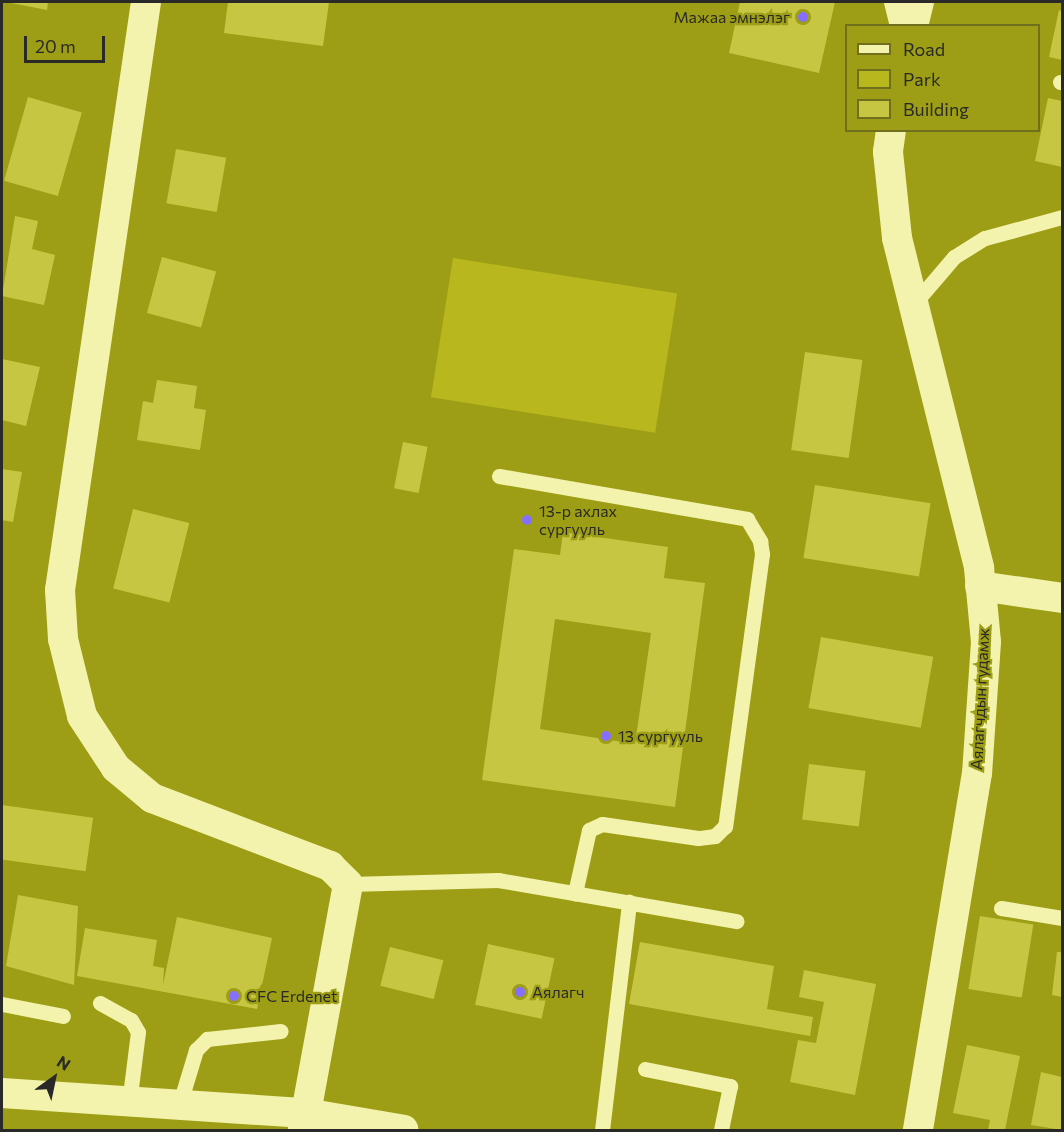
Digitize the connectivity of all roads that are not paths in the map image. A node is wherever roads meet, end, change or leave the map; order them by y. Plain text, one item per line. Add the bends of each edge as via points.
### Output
1 (146, 2) edge
2 (895, 2) edge
3 (920, 2) edge
4 (900, 24) edge
5 (914, 24) edge
6 (891, 132) edge
7 (1062, 217) edge
8 (913, 305) junction
9 (499, 476) dead end
10 (981, 586) junction
11 (1062, 598) edge
12 (348, 884) junction
13 (574, 893) junction
14 (629, 902) junction
15 (1001, 908) dead end
16 (1062, 918) edge
17 (736, 921) dead end
18 (2, 1004) edge
19 (100, 1004) dead end
20 (63, 1016) dead end
21 (281, 1030) dead end
22 (645, 1069) dead end
23 (2, 1093) edge
24 (129, 1103) junction
25 (179, 1106) junction
26 (304, 1122) edge
27 (404, 1131) edge
28 (602, 1131) edge
29 (721, 1131) edge
30 (918, 1131) edge

1 - 12 street via 60,590 66,657 91,736 131,782 152,798 330,866
2 - 4 street
3 - 5 street
6 - 8 street, Аялагчдын гудамж via 888,152 897,238
7 - 8 lane via 986,238 954,257
8 - 10 street, Аялагчдын гудамж
9 - 13 lane via 747,519 760,541 762,554 725,826 715,836 698,838 602,824 589,830
10 - 11 street
10 - 30 street, Аялагчдын гудамж via 986,642 977,773
12 - 13 lane via 498,880
12 - 26 street
13 - 14 lane
14 - 17 lane
14 - 28 lane
15 - 16 lane
18 - 20 lane
19 - 24 lane via 131,1020 138,1032
21 - 25 lane via 207,1039 196,1050
22 - 29 lane via 730,1086
23 - 24 street
24 - 25 street
25 - 26 street
26 - 27 street

